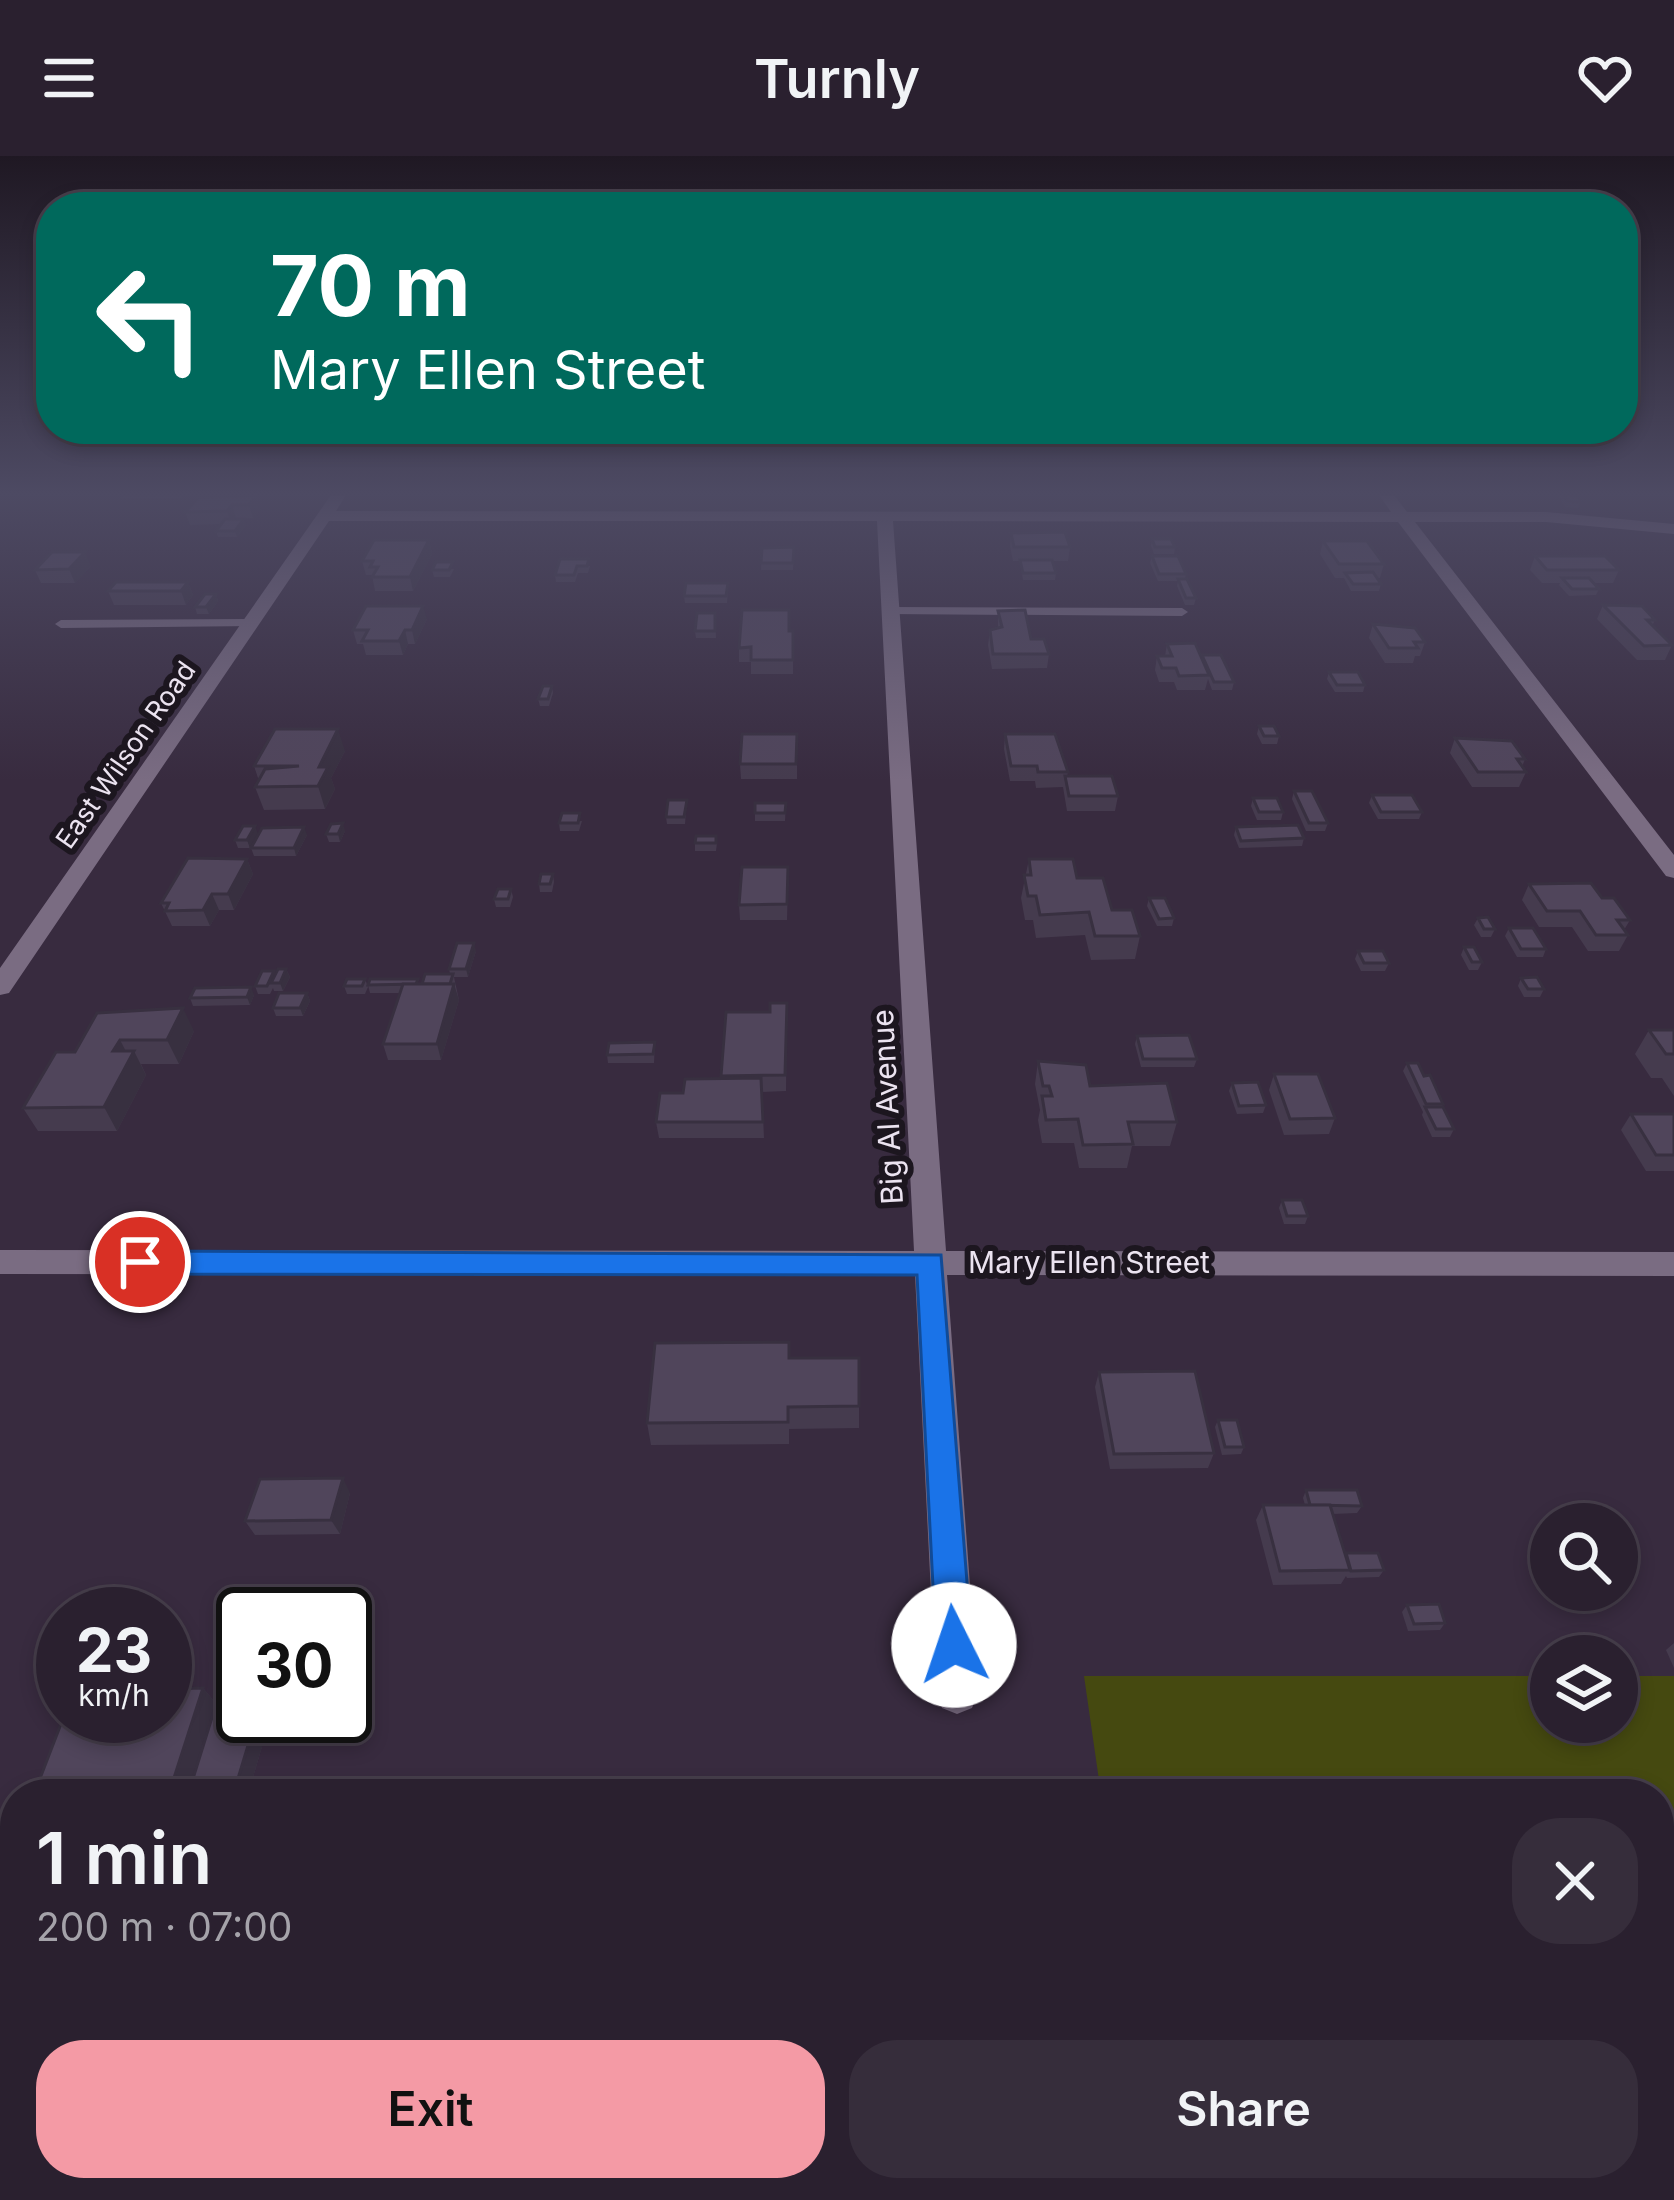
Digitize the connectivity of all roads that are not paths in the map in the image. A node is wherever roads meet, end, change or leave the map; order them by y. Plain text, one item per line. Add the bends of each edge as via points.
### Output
1 (272, 590) edge
2 (890, 590) edge
3 (1459, 590) edge
4 (891, 611) junction
5 (1182, 612) dead end
6 (250, 623) junction
7 (61, 624) dead end
8 (1644, 832) junction
9 (1674, 832) edge
10 (1674, 871) edge
11 (0, 987) edge
12 (0, 1262) edge
13 (931, 1263) junction
14 (1674, 1264) edge
15 (957, 1693) dead end

1 - 6 street, East Wilson Road
2 - 4 street, Big Al Avenue
3 - 8 street
4 - 5 lane
4 - 13 street, Big Al Avenue
6 - 7 lane
6 - 11 street, East Wilson Road
8 - 9 street
8 - 10 street
12 - 13 street, Mary Ellen Street
13 - 14 street, Mary Ellen Street
13 - 15 street, Big Al Avenue

